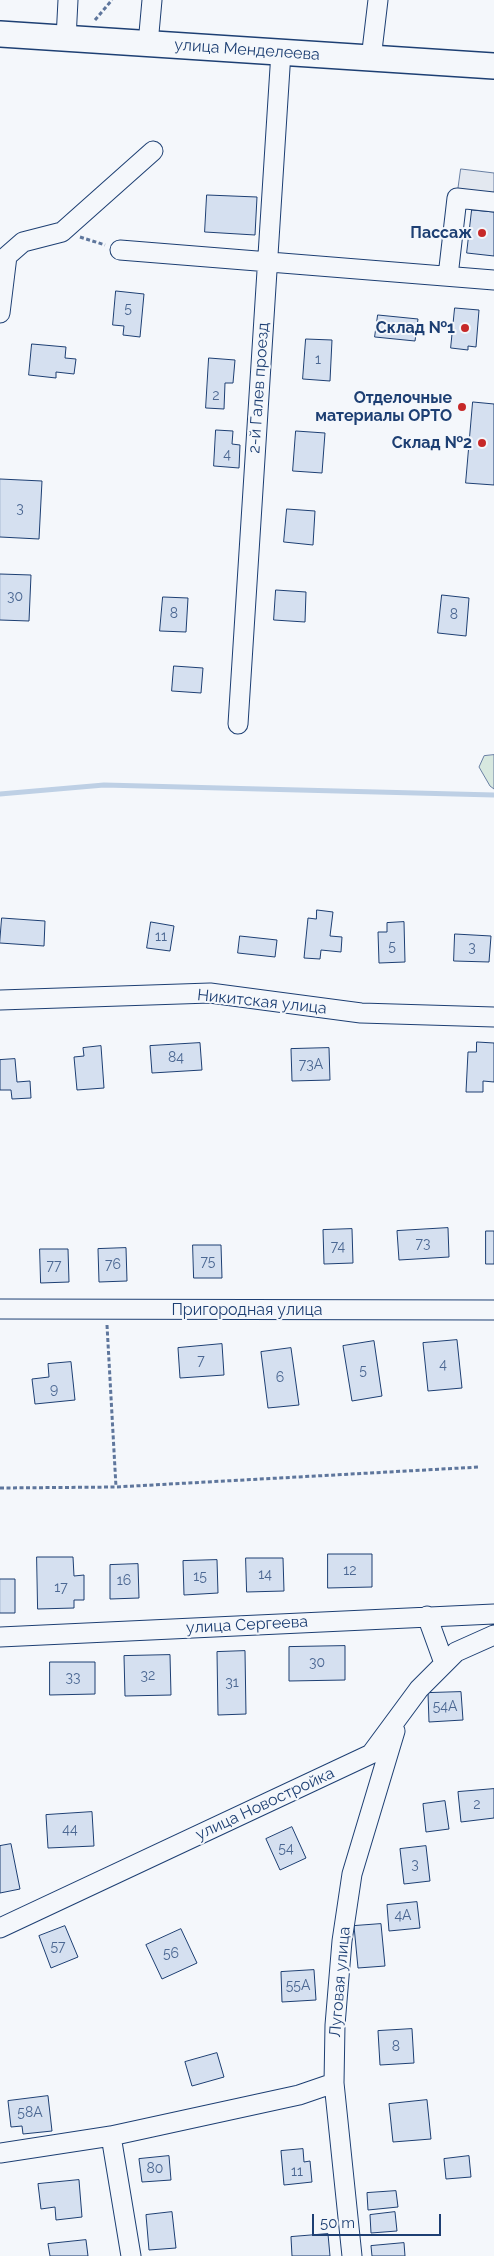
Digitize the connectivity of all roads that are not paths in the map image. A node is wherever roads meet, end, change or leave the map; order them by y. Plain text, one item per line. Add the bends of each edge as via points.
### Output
1 (68, 0) edge
2 (152, 0) edge
3 (378, 0) edge
4 (0, 34) edge
5 (66, 38) junction
6 (148, 44) junction
7 (281, 52) junction
8 (371, 59) junction
9 (494, 66) edge
10 (154, 151) dead end
11 (494, 202) edge
12 (120, 250) road end
13 (266, 262) junction
14 (448, 276) junction
15 (494, 280) edge
16 (0, 313) edge
17 (238, 724) dead end
18 (0, 1000) edge
19 (494, 1017) edge
20 (0, 1309) edge
21 (494, 1310) edge
22 (494, 1614) edge
23 (427, 1616) junction
24 (494, 1635) edge
25 (0, 1637) edge
26 (444, 1663) junction
27 (400, 1715) junction
28 (0, 1928) edge
29 (334, 2083) junction
30 (111, 2136) junction
31 (0, 2153) edge
32 (131, 2256) edge
33 (352, 2256) edge

1 - 5 street
2 - 6 street
3 - 8 street
4 - 5 main road, улица Менделеева
5 - 6 main road, улица Менделеева
6 - 7 main road, улица Менделеева
7 - 8 main road, улица Менделеева
7 - 13 street, 2-й Галев проезд
8 - 9 main road, улица Менделеева
10 - 16 street via 62,232 23,242 8,256
11 - 14 street via 457,198
12 - 13 street
13 - 14 street
13 - 17 street, 2-й Галев проезд
14 - 15 street
18 - 19 street, Никитская улица via 210,993 361,1013
20 - 21 street, Пригородная улица
22 - 23 street, улица Сергеева
23 - 25 street, улица Сергеева
23 - 26 street
24 - 26 street, улица Новостройка via 456,1652
26 - 27 street, улица Новостройка
27 - 28 street, улица Новостройка via 372,1754
27 - 29 street, Луговая улица via 352,1874 341,1950
29 - 30 street via 299,2095
29 - 33 street, Луговая улица
30 - 31 street
30 - 32 street

